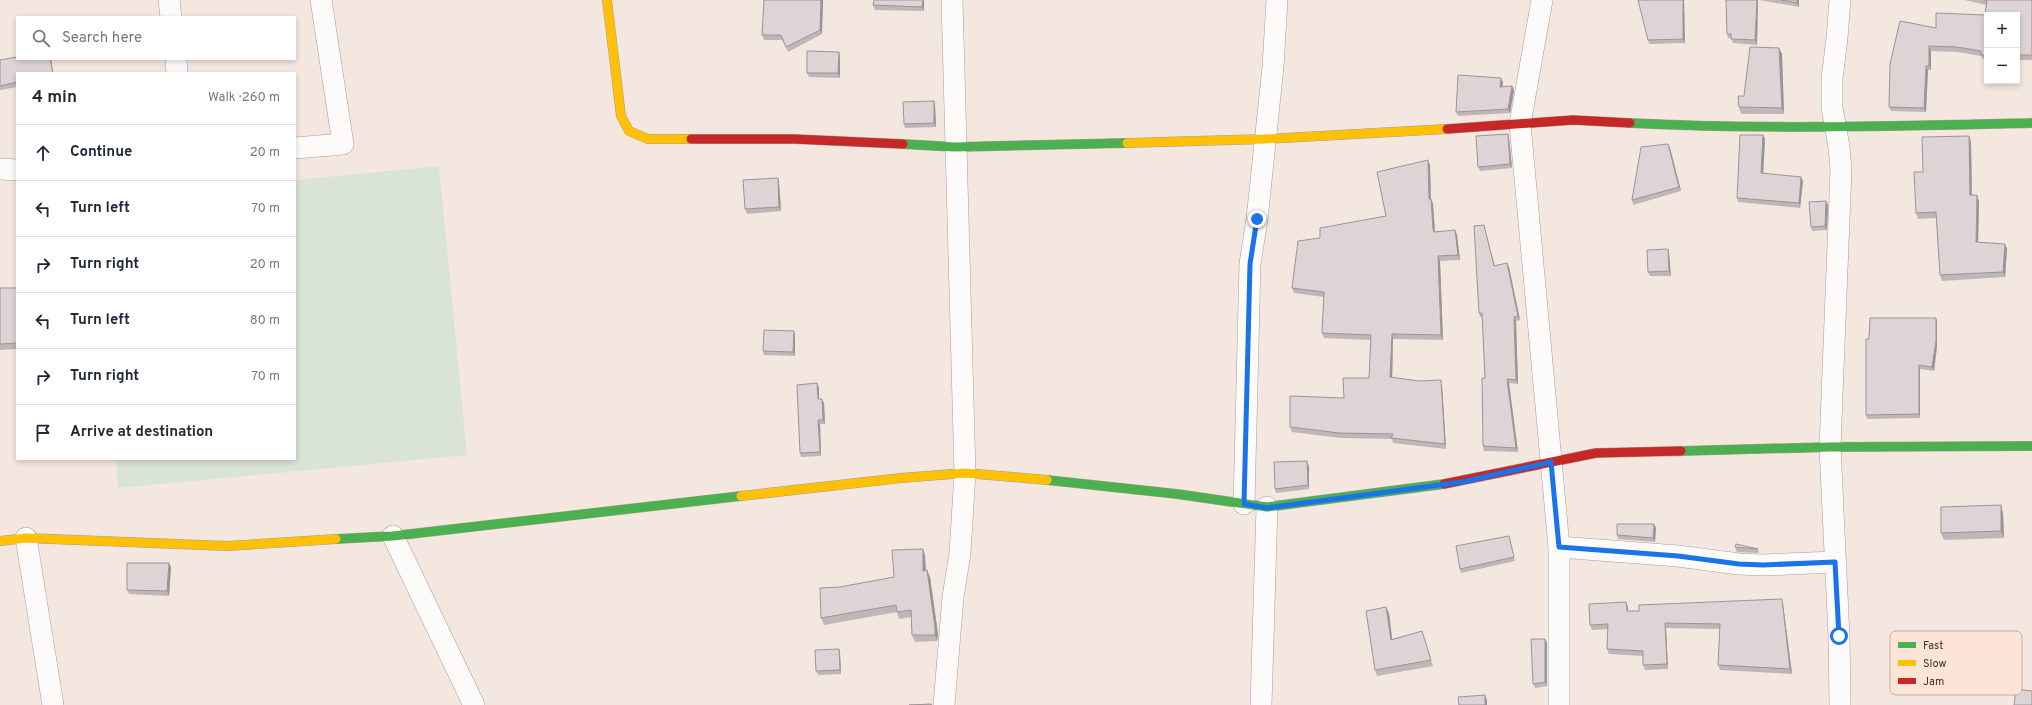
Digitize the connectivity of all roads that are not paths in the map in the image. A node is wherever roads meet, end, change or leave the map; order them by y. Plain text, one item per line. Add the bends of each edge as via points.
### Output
1 (169, 0) edge
2 (321, 0) edge
3 (607, 0) edge
4 (952, 0) edge
5 (1277, 0) edge
6 (1542, 0) edge
7 (1840, 0) edge
8 (171, 16) edge
9 (176, 60) edge
10 (177, 72) edge
11 (2032, 123) edge
12 (1520, 124) junction
13 (1834, 127) junction
14 (1266, 139) junction
15 (955, 147) junction
16 (296, 148) edge
17 (0, 169) edge
18 (16, 170) edge
19 (2032, 446) edge
20 (1830, 447) junction
21 (1551, 462) junction
22 (965, 474) junction
23 (1244, 504) junction
24 (1267, 508) junction
25 (393, 536) junction
26 (26, 538) junction
27 (0, 541) edge
28 (1559, 547) junction
29 (1835, 562) junction
30 (53, 705) edge
31 (474, 705) edge
32 (944, 705) edge
33 (1261, 705) edge
34 (1559, 705) edge
35 (1840, 705) edge

1 - 8 street
2 - 16 street via 343,144
3 - 15 street via 621,116 629,131 635,134 648,139 794,139
4 - 15 street
5 - 14 street via 1274,67
6 - 12 street
7 - 13 street via 1832,78
9 - 10 street
11 - 13 street
12 - 13 street via 1573,120 1684,126
12 - 14 street
12 - 21 street
13 - 20 street via 1839,147 1840,169
14 - 15 street
14 - 23 street via 1250,264
15 - 22 street
17 - 18 street
19 - 20 street
20 - 21 street via 1628,451 1596,453
20 - 29 street
21 - 24 street via 1462,482
21 - 28 street
22 - 23 street via 1094,484
22 - 25 street via 901,478
22 - 32 street via 960,553 952,597
23 - 24 street
24 - 33 street
25 - 26 street via 227,546
25 - 31 street
26 - 27 street
26 - 30 street
28 - 29 street via 1678,556 1739,564
28 - 34 street
29 - 35 street via 1840,643

